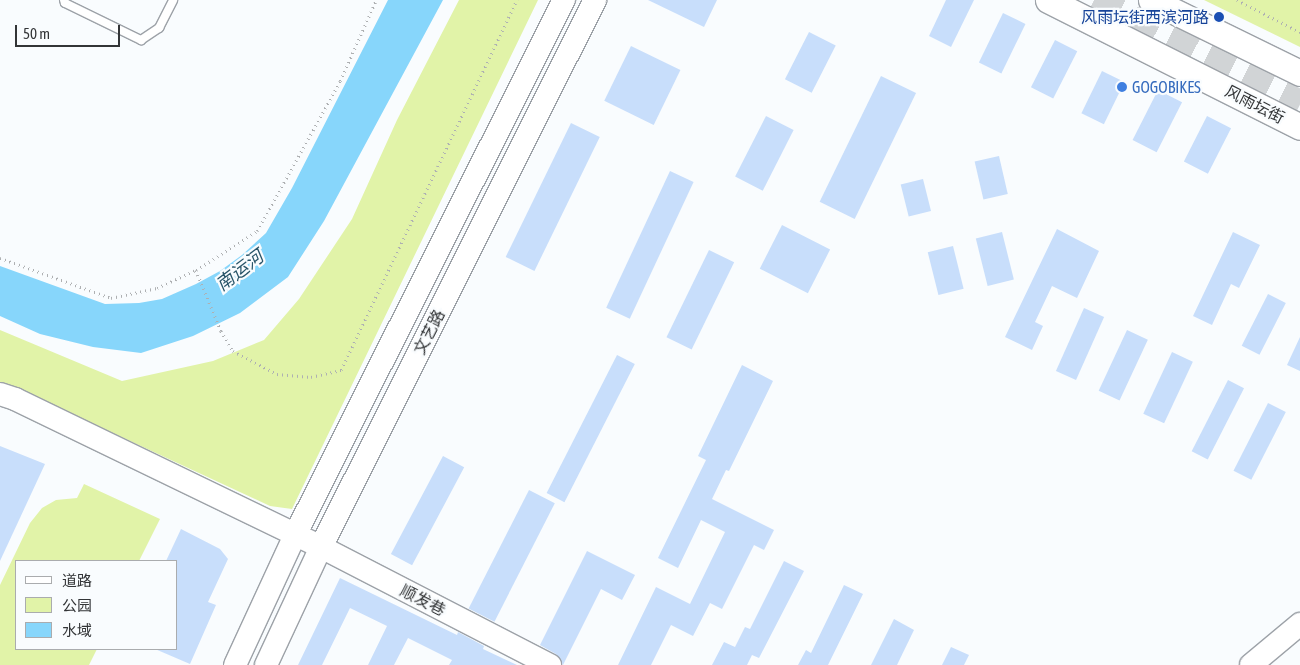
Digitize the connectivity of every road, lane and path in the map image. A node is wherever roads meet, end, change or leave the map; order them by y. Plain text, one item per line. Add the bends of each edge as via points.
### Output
1 (64, 0) edge
2 (173, 0) edge
3 (376, 0) edge
4 (517, 0) edge
5 (564, 0) edge
6 (595, 0) edge
7 (1048, 0) edge
8 (1151, 0) edge
9 (1237, 0) edge
10 (1300, 32) edge
11 (1300, 73) edge
12 (1300, 127) edge
13 (0, 258) edge
14 (196, 270) junction
15 (0, 394) edge
16 (295, 535) junction
17 (321, 547) junction
18 (1300, 624) edge
19 (235, 665) edge
20 (266, 665) edge
21 (550, 665) edge
22 (1251, 665) edge

1 - 2 lane via 141,40 159,28
3 - 14 path via 340,81 257,231
4 - 14 path via 341,370 311,378 278,374 233,352
5 - 16 main road, 文艺路
6 - 17 main road, 文艺路
7 - 12 main road, 风雨坛街
8 - 11 main road
9 - 10 path
13 - 14 path via 111,298 157,288
15 - 16 main road, 顺发巷
16 - 17 main road, 顺发巷
16 - 19 main road, 文艺路
17 - 20 main road, 文艺路
17 - 21 main road, 顺发巷
18 - 22 main road

